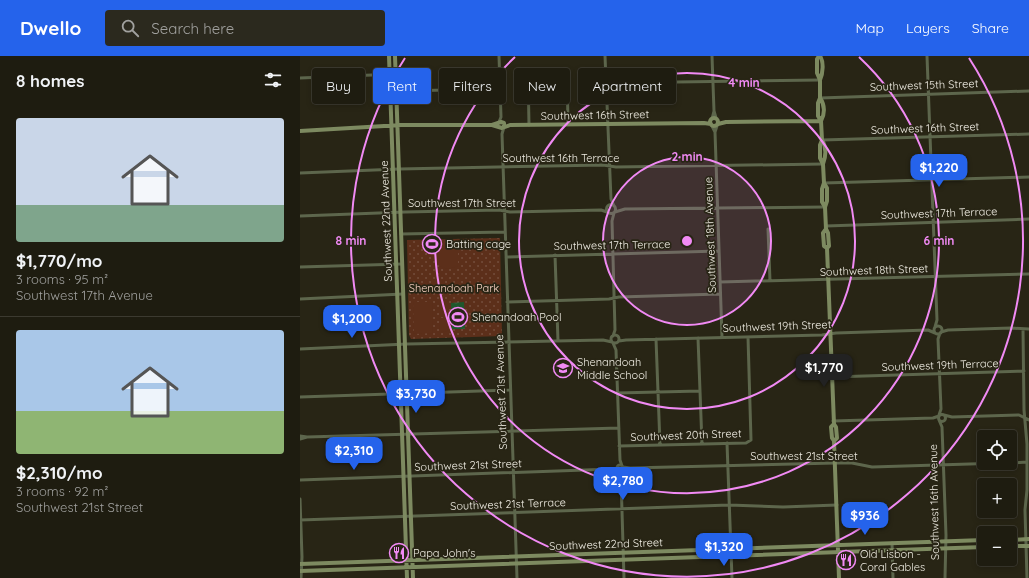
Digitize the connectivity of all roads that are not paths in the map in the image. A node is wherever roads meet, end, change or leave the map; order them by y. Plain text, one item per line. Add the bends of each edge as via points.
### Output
1 (389, 56) edge
2 (395, 56) edge
3 (499, 56) edge
4 (712, 56) edge
5 (819, 56) edge
6 (927, 56) edge
7 (606, 57) edge
8 (390, 68) edge
9 (396, 68) edge
10 (499, 68) edge
11 (606, 68) edge
12 (373, 75) edge
13 (300, 78) edge
14 (820, 80) junction
15 (713, 81) junction
16 (676, 82) edge
17 (1029, 91) edge
18 (928, 94) junction
19 (820, 98) junction
20 (391, 104) edge
21 (397, 104) edge
22 (501, 104) edge
23 (529, 104) edge
24 (568, 104) edge
25 (607, 104) edge
26 (821, 121) junction
27 (714, 122) junction
28 (568, 124) junction
29 (608, 124) junction
30 (501, 125) junction
31 (530, 125) junction
32 (392, 126) junction
33 (398, 126) junction
34 (300, 131) edge
35 (1029, 134) edge
36 (930, 137) junction
37 (822, 140) junction
38 (823, 164) junction
39 (609, 166) junction
40 (716, 166) junction
41 (503, 167) junction
42 (393, 169) junction
43 (399, 169) junction
44 (300, 174) edge
45 (1029, 177) edge
46 (931, 180) junction
47 (824, 183) junction
48 (611, 199) junction
49 (608, 206) junction
50 (614, 206) junction
51 (825, 207) junction
52 (717, 208) junction
53 (623, 209) junction
54 (601, 210) junction
55 (504, 211) junction
56 (394, 212) junction
57 (400, 212) junction
58 (608, 212) junction
59 (614, 212) junction
60 (300, 216) edge
61 (1029, 220) edge
62 (612, 221) junction
63 (933, 222) junction
64 (826, 227) junction
65 (768, 229) dead end
66 (505, 232) junction
67 (401, 234) junction
68 (719, 251) junction
69 (612, 254) junction
70 (555, 256) junction
71 (506, 257) junction
72 (396, 264) junction
73 (402, 264) junction
74 (300, 268) edge
75 (1029, 274) edge
76 (935, 277) junction
77 (828, 280) junction
78 (770, 281) junction
79 (720, 282) junction
80 (403, 294) junction
81 (720, 294) junction
82 (397, 295) junction
83 (614, 298) junction
84 (300, 299) edge
85 (557, 301) junction
86 (507, 302) junction
87 (937, 320) junction
88 (935, 327) junction
89 (940, 327) junction
90 (1023, 329) junction
91 (928, 330) junction
92 (948, 330) junction
93 (1029, 330) edge
94 (935, 333) junction
95 (941, 333) junction
96 (830, 334) junction
97 (748, 336) junction
98 (722, 337) junction
99 (616, 338) junction
100 (698, 338) junction
101 (656, 339) junction
102 (938, 339) junction
103 (603, 340) junction
104 (558, 341) junction
105 (508, 342) junction
106 (613, 342) junction
107 (405, 344) junction
108 (398, 345) junction
109 (300, 349) edge
110 (616, 350) junction
111 (1024, 371) junction
112 (940, 374) junction
113 (832, 377) junction
114 (510, 390) junction
115 (700, 391) junction
116 (658, 392) junction
117 (401, 393) junction
118 (407, 393) junction
119 (618, 393) junction
120 (300, 396) edge
121 (941, 417) junction
122 (952, 417) junction
123 (1025, 418) junction
124 (945, 420) junction
125 (1029, 420) edge
126 (834, 422) junction
127 (942, 426) junction
128 (619, 428) junction
129 (512, 430) junction
130 (402, 433) junction
131 (408, 433) junction
132 (300, 435) edge
133 (307, 437) junction
134 (300, 439) edge
135 (727, 443) junction
136 (702, 444) junction
137 (660, 445) junction
138 (620, 446) junction
139 (1027, 462) junction
140 (835, 463) junction
141 (1017, 463) edge
142 (977, 464) edge
143 (728, 465) junction
144 (943, 465) junction
145 (621, 469) junction
146 (513, 472) junction
147 (404, 476) junction
148 (410, 476) junction
149 (300, 480) edge
150 (300, 499) edge
151 (1028, 501) edge
152 (729, 504) junction
153 (837, 505) junction
154 (622, 508) junction
155 (514, 512) junction
156 (405, 516) junction
157 (411, 516) junction
158 (300, 520) edge
159 (1028, 539) edge
160 (977, 540) edge
161 (1017, 540) edge
162 (946, 541) junction
163 (892, 543) junction
164 (838, 544) junction
165 (1027, 546) edge
166 (977, 547) edge
167 (731, 548) junction
168 (945, 548) junction
169 (892, 550) junction
170 (838, 551) junction
171 (624, 552) junction
172 (731, 555) junction
173 (516, 556) junction
174 (624, 559) junction
175 (407, 560) junction
176 (412, 560) junction
177 (516, 563) junction
178 (301, 564) edge
179 (407, 567) junction
180 (413, 567) junction
181 (301, 571) edge
182 (301, 578) edge
183 (407, 578) edge
184 (413, 578) edge
185 (517, 578) edge
186 (624, 578) edge
187 (732, 578) edge
188 (839, 578) edge
189 (893, 578) edge
190 (945, 578) edge
191 (1027, 578) edge

1 - 8 main road, Southwest 22nd Avenue
2 - 9 main road, Southwest 22nd Avenue
3 - 10 street, Southwest 21st Avenue
4 - 15 street
5 - 14 main road via 817,74
6 - 18 street
7 - 11 street
12 - 13 street
14 - 15 street
14 - 19 main road
15 - 16 street
15 - 27 street
17 - 18 street, Southwest 15th Street
18 - 19 street, Southwest 15th Street
18 - 36 street
19 - 26 main road via 818,116
20 - 32 main road, Southwest 22nd Avenue
21 - 33 main road, Southwest 22nd Avenue
22 - 30 street, Southwest 21st Avenue
23 - 31 street
24 - 28 street
25 - 29 street
26 - 27 main road, Southwest 16th Street
26 - 37 main road
27 - 29 main road, Southwest 16th Street
27 - 40 street, Southwest 18th Avenue
28 - 29 main road, Southwest 16th Street
28 - 31 main road, Southwest 16th Street
29 - 39 street
30 - 31 main road, Southwest 16th Street
30 - 33 main road, Southwest 16th Street
30 - 41 street, Southwest 21st Avenue
32 - 33 main road, Southwest 16th Street
32 - 34 main road, Southwest 16th Street
32 - 42 main road, Southwest 22nd Avenue
33 - 43 main road, Southwest 22nd Avenue
35 - 36 street, Southwest 16th Street
36 - 37 street, Southwest 16th Street
36 - 46 street
37 - 38 main road via 820,158
38 - 40 street, Southwest 16th Terrace
38 - 47 main road
39 - 40 street, Southwest 16th Terrace
39 - 41 street, Southwest 16th Terrace
39 - 48 street
40 - 52 street, Southwest 18th Avenue
41 - 43 street, Southwest 16th Terrace
41 - 55 street, Southwest 21st Avenue
42 - 43 street, Southwest 16th Terrace
42 - 44 street, Southwest 16th Terrace
42 - 56 main road, Southwest 22nd Avenue
43 - 57 main road, Southwest 22nd Avenue
45 - 46 street
46 - 47 street
46 - 63 street
47 - 51 main road via 822,202
48 - 49 street
48 - 50 street
49 - 50 street
49 - 54 street, Southwest 17th Street
49 - 58 street
50 - 53 street
50 - 59 street
51 - 52 street
51 - 64 main road
52 - 53 street
52 - 68 street, Southwest 18th Avenue
53 - 59 street
54 - 55 street, Southwest 17th Street
54 - 58 street, Southwest 17th Street
55 - 57 street, Southwest 17th Street
55 - 66 street, Southwest 21st Avenue
56 - 57 street, Southwest 17th Street
56 - 60 street, Southwest 17th Street
56 - 72 main road, Southwest 22nd Avenue
57 - 67 main road, Southwest 22nd Avenue
58 - 59 street, Southwest 17th Street
58 - 62 street
59 - 62 street
61 - 63 street, Southwest 17th Terrace
62 - 69 street
63 - 64 street, Southwest 17th Terrace
63 - 76 street
64 - 77 main road via 823,233
65 - 78 street
66 - 67 street
66 - 71 street, Southwest 21st Avenue
67 - 73 main road, Southwest 22nd Avenue
68 - 69 street, Southwest 17th Terrace
68 - 79 street, Southwest 18th Avenue
69 - 70 street, Southwest 17th Terrace
69 - 83 street
70 - 71 street, Southwest 17th Terrace
70 - 85 street
71 - 86 street, Southwest 21st Avenue
72 - 73 street
72 - 74 street
72 - 82 main road, Southwest 22nd Avenue
73 - 80 main road, Southwest 22nd Avenue
75 - 76 street, Southwest 18th Street
76 - 77 street, Southwest 18th Street
76 - 87 street
77 - 78 street, Southwest 18th Street
77 - 96 main road
78 - 79 street, Southwest 18th Street
79 - 81 street, Southwest 18th Avenue
80 - 82 street
80 - 107 main road, Southwest 22nd Avenue
81 - 83 street
81 - 98 street, Southwest 18th Avenue
82 - 84 street
82 - 108 main road, Southwest 22nd Avenue
83 - 85 street
83 - 99 street
85 - 86 street
85 - 104 street
86 - 105 street, Southwest 21st Avenue
87 - 88 street
87 - 89 street
88 - 89 street, Southwest 19th Street
88 - 91 street, Southwest 19th Street
88 - 94 street
89 - 92 street
89 - 95 street
90 - 92 street
90 - 93 street
90 - 111 street
91 - 94 street, Southwest 19th Street
91 - 96 street, Southwest 19th Street
92 - 95 street
94 - 95 street
94 - 102 street
95 - 102 street
96 - 97 street, Southwest 19th Street
96 - 113 main road
97 - 98 street, Southwest 19th Street
97 - 135 street, Southwest 20th Street via 752,440
98 - 100 street, Southwest 19th Street
99 - 101 street, Southwest 19th Street
99 - 103 street
99 - 106 street
99 - 106 street
99 - 110 street
100 - 101 street, Southwest 19th Street
100 - 115 street
101 - 116 street
102 - 112 street
103 - 104 street
103 - 106 street
104 - 105 street
105 - 107 street
105 - 114 street, Southwest 21st Avenue
106 - 110 street
107 - 108 street
107 - 118 main road, Southwest 22nd Avenue
108 - 109 street
108 - 117 main road, Southwest 22nd Avenue
110 - 119 street
111 - 112 street, Southwest 19th Terrace
111 - 123 street
112 - 113 street, Southwest 19th Terrace
112 - 121 street
113 - 126 main road
114 - 118 street
114 - 129 street, Southwest 21st Avenue
115 - 116 street
115 - 136 street
116 - 119 street
116 - 137 street
117 - 118 street
117 - 120 street
117 - 130 main road, Southwest 22nd Avenue
118 - 131 main road, Southwest 22nd Avenue
119 - 128 street
121 - 122 street
121 - 124 street
121 - 124 street
121 - 126 street
121 - 127 street, Southwest 16th Avenue
122 - 123 street via 1019,415
122 - 124 street
123 - 125 street
123 - 139 street
124 - 127 street, Southwest 16th Avenue
126 - 140 main road via 831,427
127 - 144 street, Southwest 16th Avenue
128 - 129 street, Southwest 20th Street
128 - 138 street
129 - 131 street, Southwest 20th Street
129 - 146 street, Southwest 21st Avenue
130 - 131 street, Southwest 20th Street
130 - 133 street, Southwest 20th Street
130 - 147 main road, Southwest 22nd Avenue
131 - 148 main road, Southwest 22nd Avenue
132 - 133 street, Southwest 20th Street
132 - 134 street
133 - 134 street, Southwest 20th Street
135 - 136 street, Southwest 20th Street
135 - 143 street
136 - 137 street, Southwest 20th Street
137 - 138 street, Southwest 20th Street
138 - 145 street
139 - 141 street
139 - 151 street
140 - 143 street, Southwest 21st Street
140 - 144 street, Southwest 21st Street via 872,467
140 - 153 main road
142 - 144 street, Southwest 21st Street
143 - 145 street, Southwest 21st Street
143 - 152 street
144 - 162 street, Southwest 16th Avenue
145 - 146 street, Southwest 21st Street
145 - 154 street
146 - 148 street, Southwest 21st Street
146 - 155 street, Southwest 21st Avenue
147 - 148 street, Southwest 21st Street
147 - 149 street, Southwest 21st Street
147 - 156 main road, Southwest 22nd Avenue
148 - 157 main road, Southwest 22nd Avenue
150 - 158 street
151 - 159 street via 1025,510
152 - 153 street, Southwest 21st Terrace via 783,507
152 - 154 street, Southwest 21st Terrace
152 - 167 street
153 - 164 main road
154 - 155 street, Southwest 21st Terrace
154 - 171 street
155 - 157 street, Southwest 21st Terrace
155 - 173 street, Southwest 21st Avenue
156 - 157 street, Southwest 21st Terrace
156 - 158 street, Southwest 21st Terrace
156 - 175 main road, Southwest 22nd Avenue
157 - 176 main road, Southwest 22nd Avenue
158 - 178 street
159 - 161 main road
159 - 165 street
160 - 162 main road, Southwest 22nd Street
162 - 163 main road, Southwest 22nd Street
162 - 168 street, Southwest 16th Avenue
163 - 164 main road, Southwest 22nd Street
163 - 169 street
164 - 167 main road, Southwest 22nd Street
164 - 170 main road
165 - 191 street
166 - 168 main road, Southwest 22nd Street
167 - 171 main road, Southwest 22nd Street
167 - 172 street
168 - 169 main road, Southwest 22nd Street
168 - 190 street, Southwest 16th Avenue
169 - 170 main road, Southwest 22nd Street
169 - 189 street
170 - 172 main road, Southwest 22nd Street
170 - 188 main road
171 - 173 main road, Southwest 22nd Street
171 - 174 street
172 - 174 main road, Southwest 22nd Street
172 - 187 street
173 - 176 main road, Southwest 22nd Street
173 - 177 street, Southwest 21st Avenue
174 - 177 main road, Southwest 22nd Street
174 - 186 street
175 - 176 main road, Southwest 22nd Street
175 - 178 main road, Southwest 22nd Street
175 - 179 main road, Southwest 22nd Avenue
176 - 180 main road, Southwest 22nd Avenue
177 - 180 main road, Southwest 22nd Street
177 - 185 street, Southwest 21st Avenue
178 - 181 street
179 - 180 main road, Southwest 22nd Street
179 - 181 main road, Southwest 22nd Street
179 - 183 main road, Southwest 22nd Avenue
180 - 184 main road, Southwest 22nd Avenue
181 - 182 street

